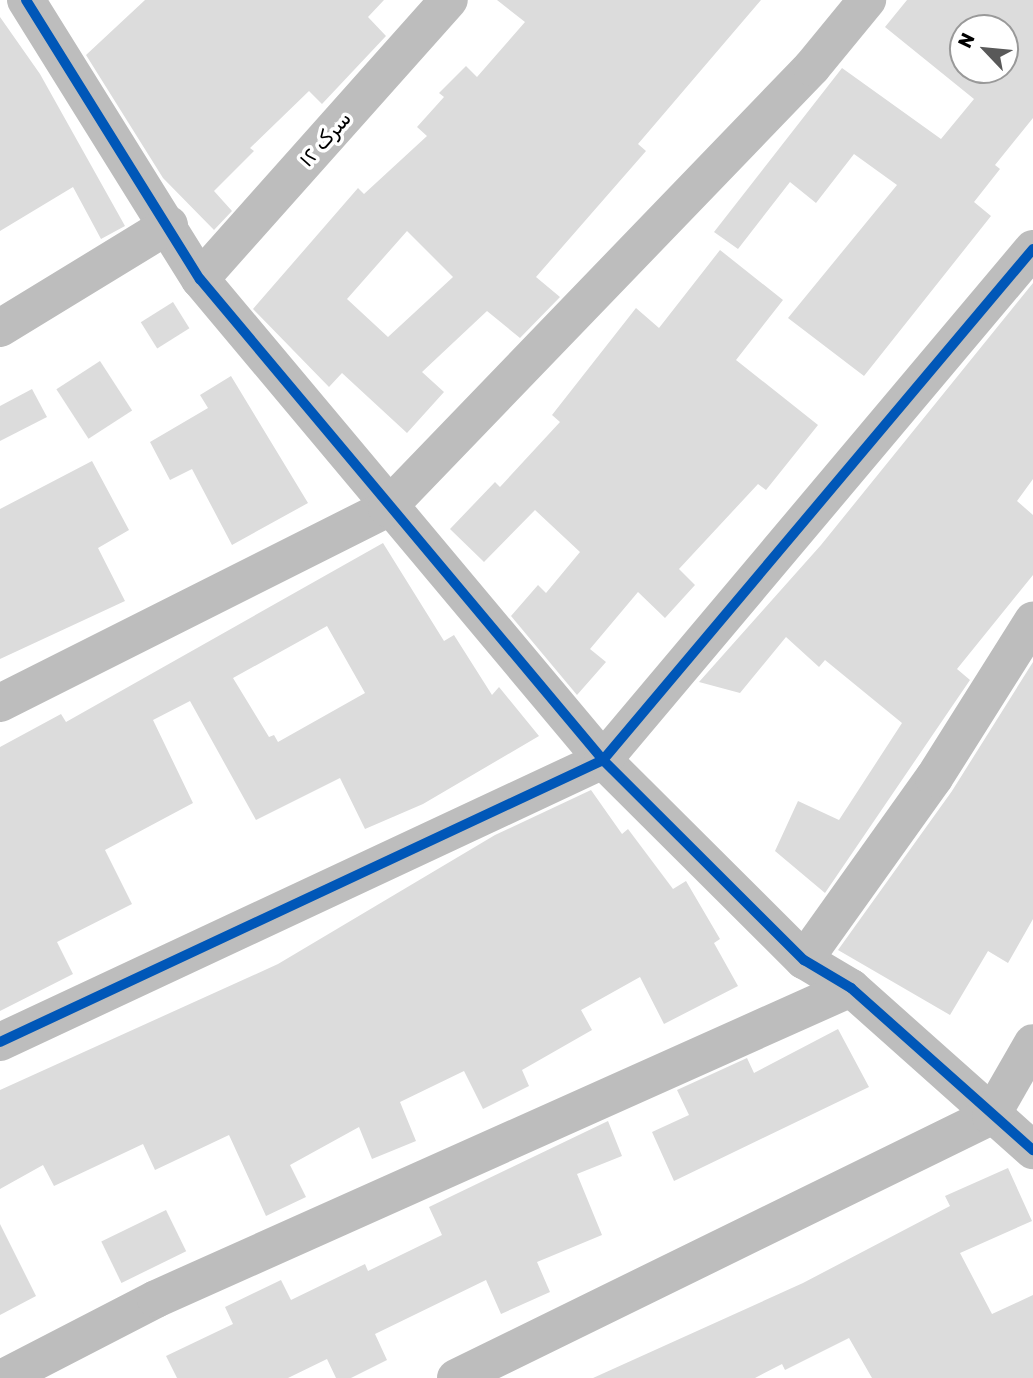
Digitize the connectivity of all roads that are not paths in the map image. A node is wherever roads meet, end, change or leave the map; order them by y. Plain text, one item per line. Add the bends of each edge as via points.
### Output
1 (449, 0) edge
2 (867, 0) edge
3 (43, 9) edge
4 (169, 225) junction
5 (1033, 248) edge
6 (200, 279) junction
7 (0, 327) edge
8 (387, 508) junction
9 (1033, 621) edge
10 (0, 703) edge
11 (603, 760) junction
12 (804, 960) junction
13 (851, 988) junction
14 (0, 1042) edge
15 (1033, 1043) edge
16 (991, 1116) junction
17 (1033, 1150) edge
18 (3, 1378) edge
19 (456, 1378) edge

1 - 6 street, سرک ۱۲
2 - 8 street via 812,67
3 - 4 street
4 - 6 street
4 - 7 street
5 - 11 street
6 - 8 street
8 - 10 street
8 - 11 street
9 - 12 street via 934,778
11 - 12 street
11 - 14 street
12 - 13 street
13 - 16 street
13 - 18 street via 156,1299
15 - 16 street
16 - 17 street
16 - 19 street

